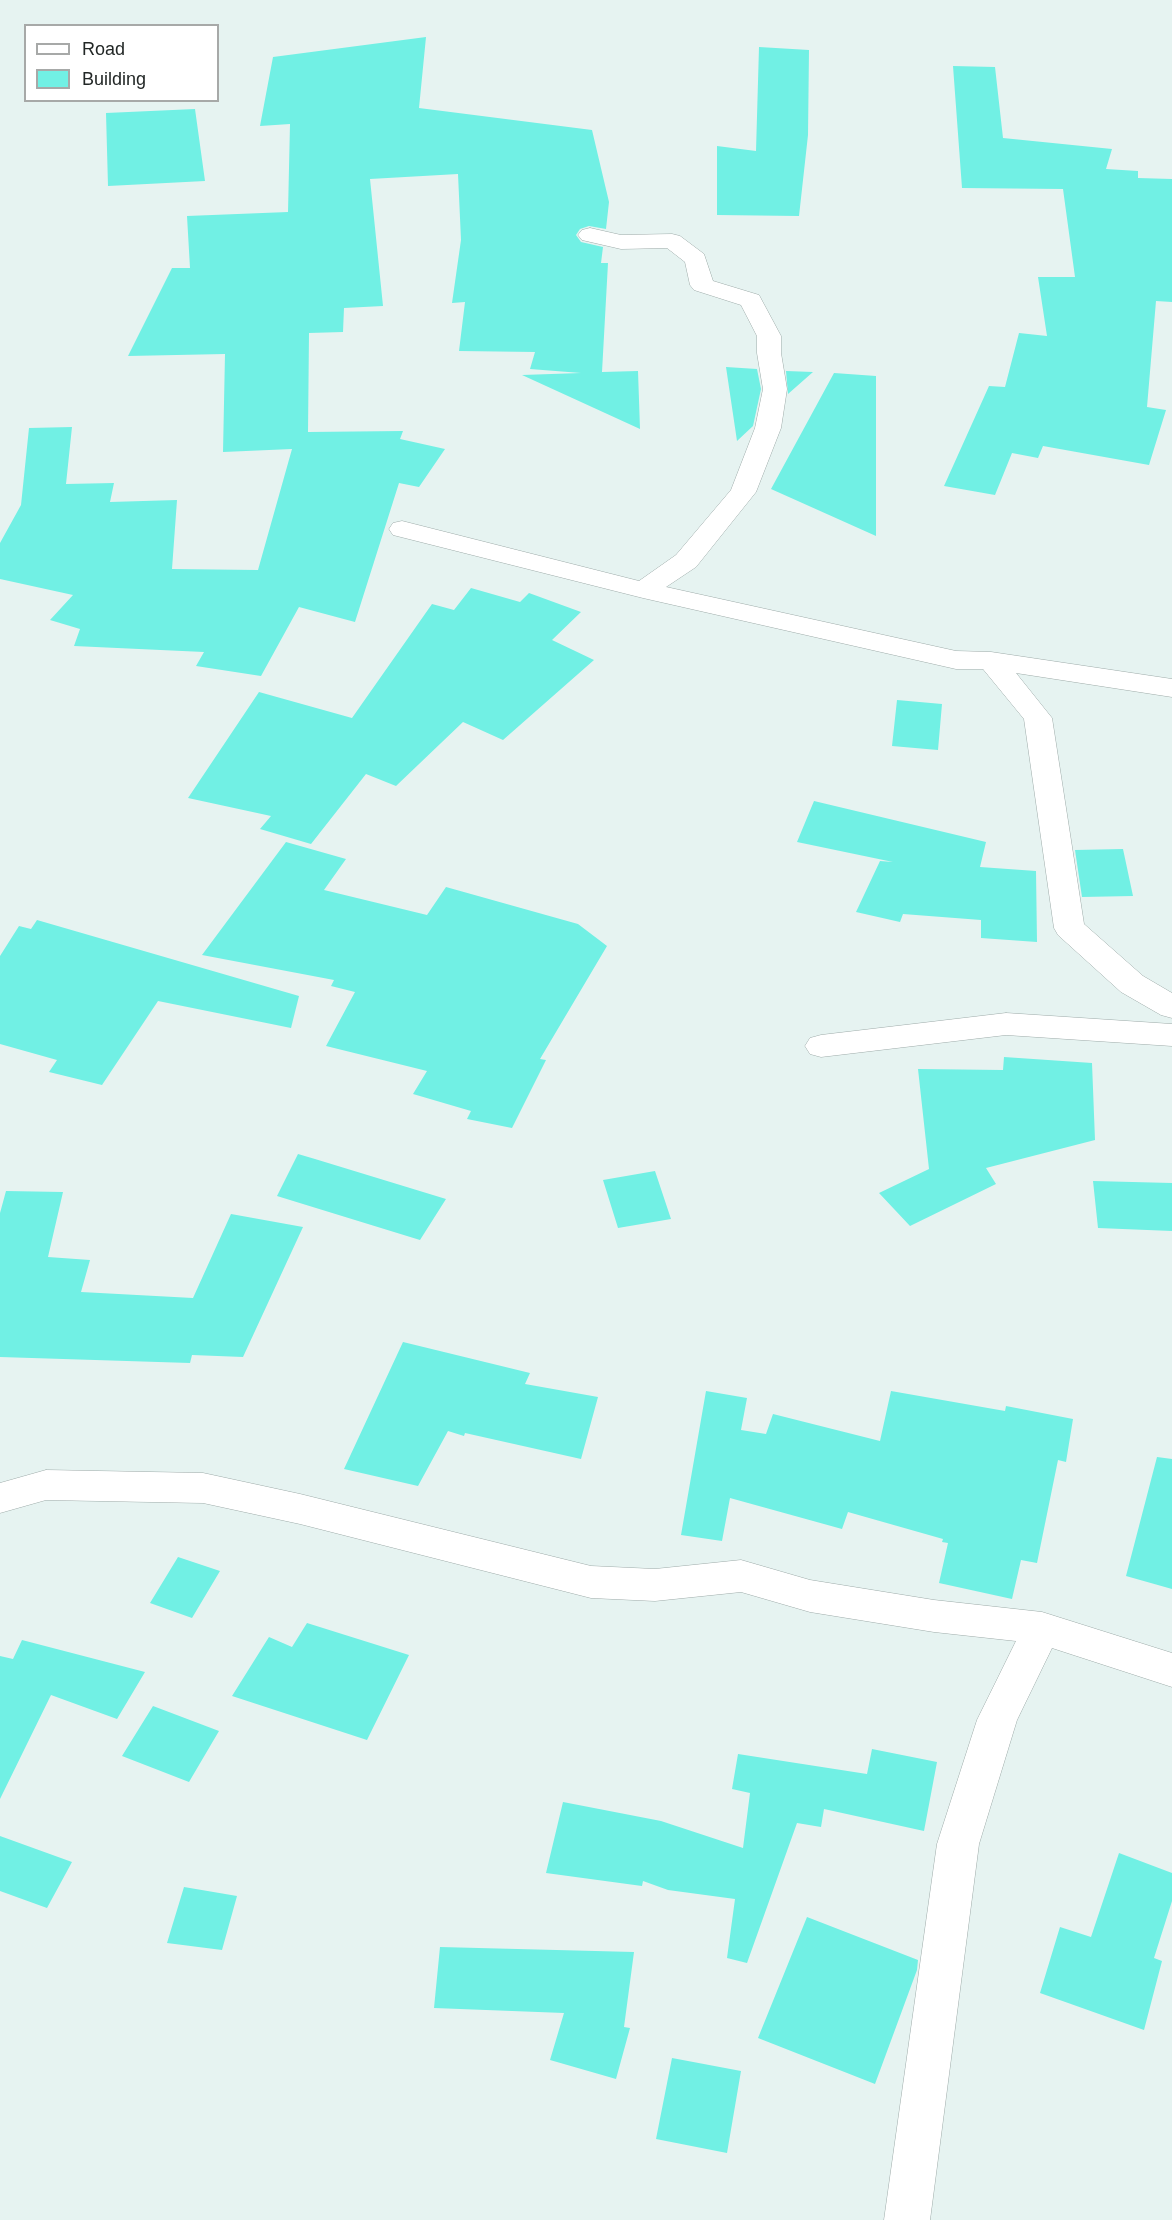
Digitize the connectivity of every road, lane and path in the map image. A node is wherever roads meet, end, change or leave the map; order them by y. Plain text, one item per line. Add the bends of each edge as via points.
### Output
1 (590, 236) dead end
2 (402, 529) dead end
3 (643, 590) junction
4 (991, 661) junction
5 (1172, 688) edge
6 (1172, 1007) edge
7 (1172, 1035) edge
8 (821, 1046) dead end
9 (0, 1479) edge
10 (46, 1485) junction
11 (0, 1498) edge
12 (1042, 1628) junction
13 (1172, 1670) edge
14 (907, 2220) edge

1 - 3 street via 621,242 672,241 696,259 702,285 751,300 770,336 775,390 768,428 743,492 686,561
2 - 3 street
3 - 4 street via 956,660
4 - 5 street
4 - 6 street via 1038,718 1069,928 1132,984
7 - 8 street via 1006,1023
9 - 10 street
10 - 11 street
10 - 12 street via 203,1488 591,1582 655,1585 741,1576 810,1596
12 - 13 street
12 - 14 street via 997,1720 957,1844

